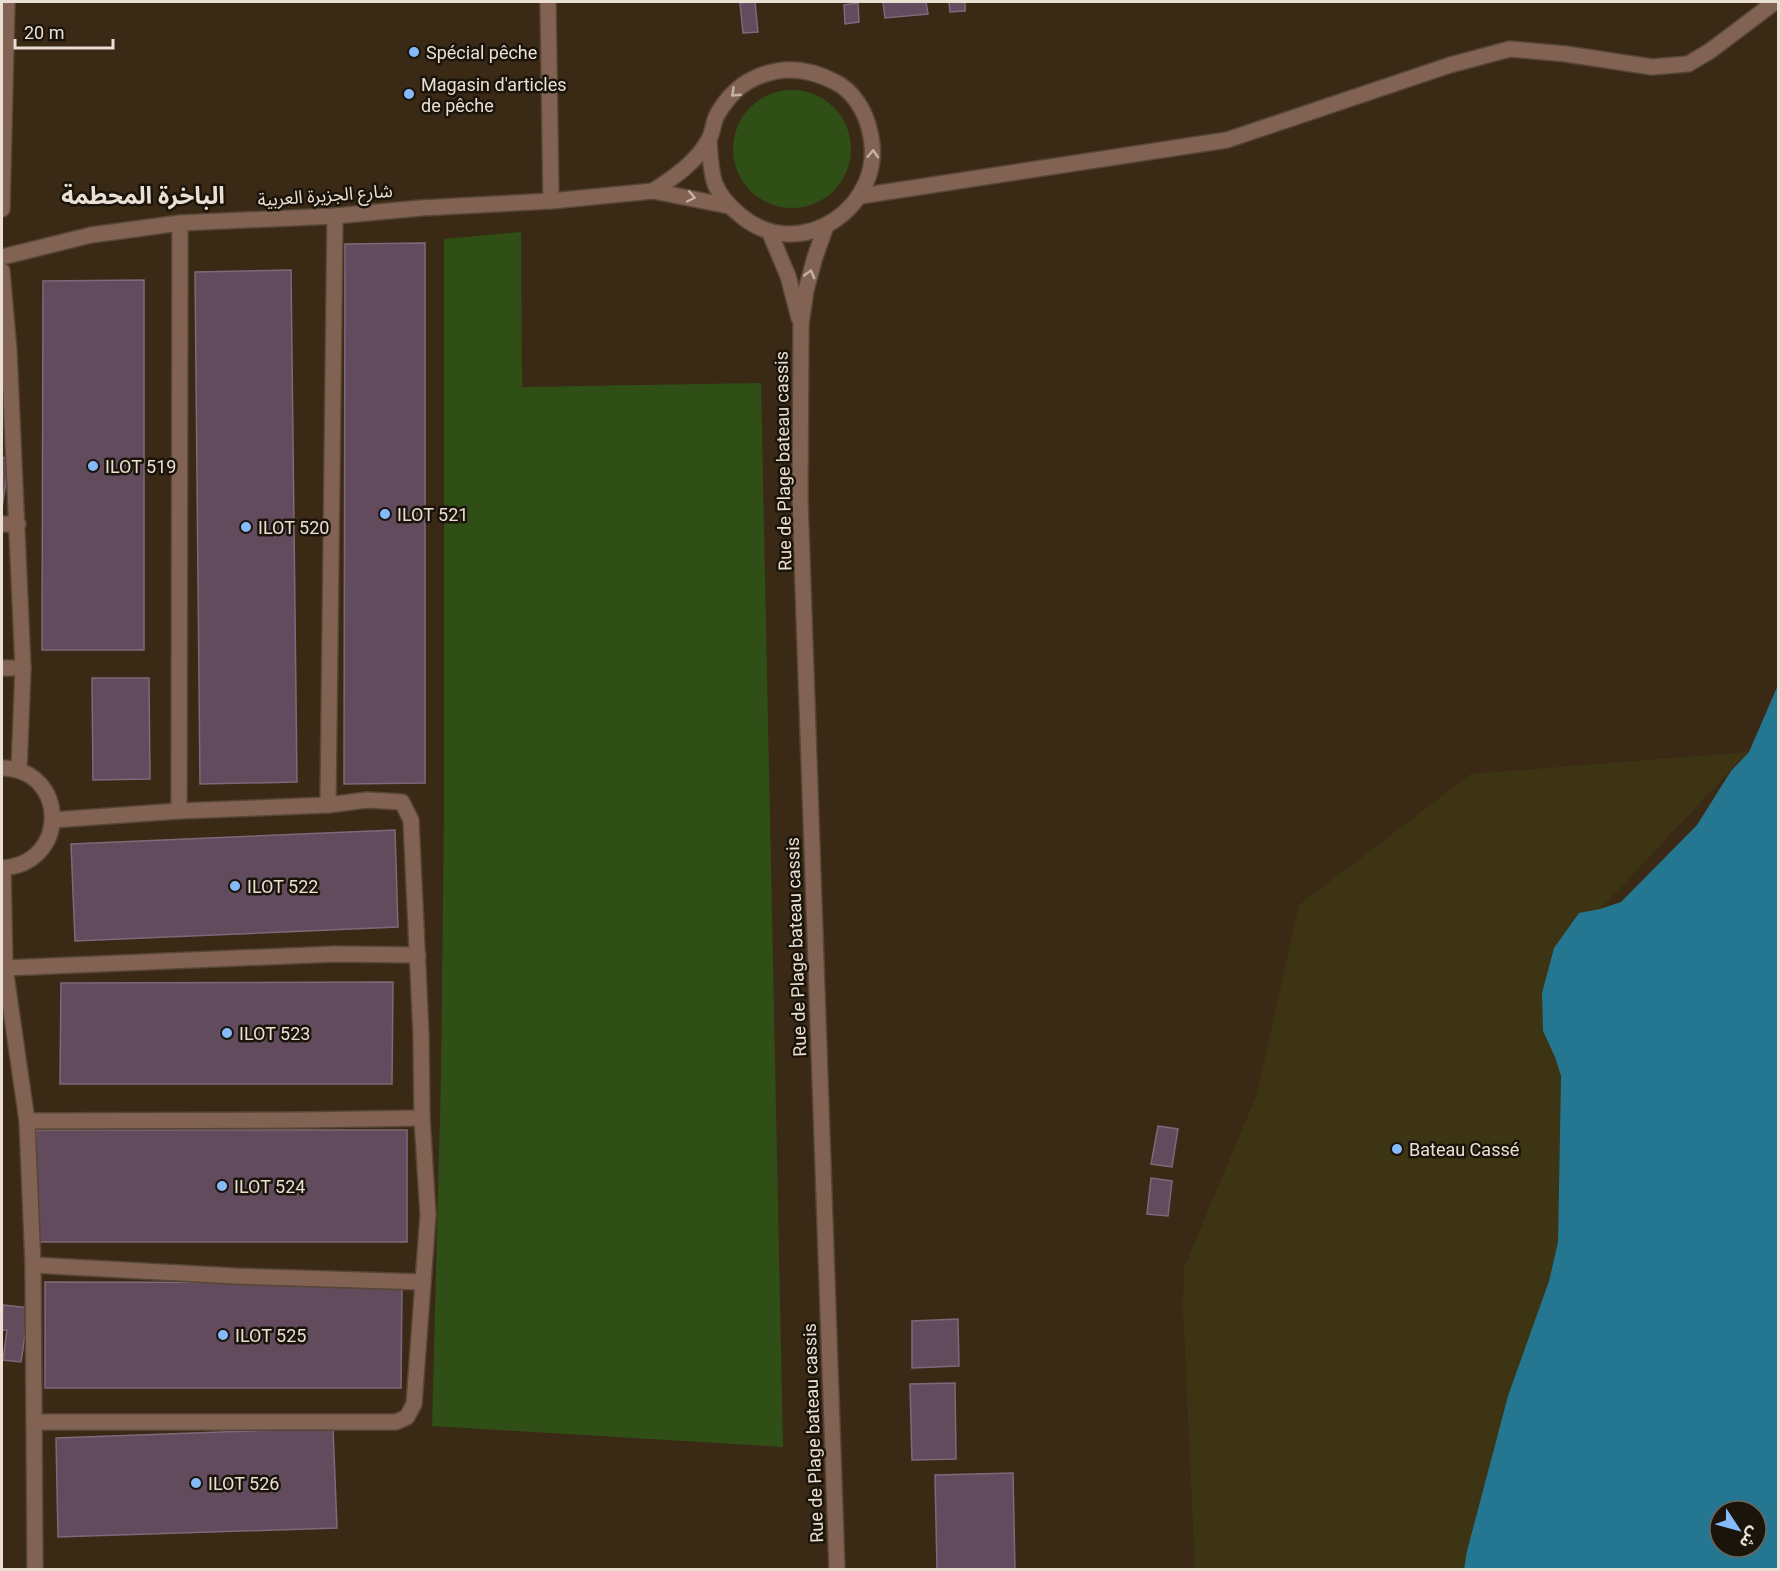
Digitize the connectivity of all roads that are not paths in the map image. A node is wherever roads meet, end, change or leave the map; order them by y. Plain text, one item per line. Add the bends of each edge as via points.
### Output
1 (7, 2) edge
2 (548, 2) edge
3 (1775, 2) edge
4 (709, 139) junction
5 (653, 191) junction
6 (860, 196) junction
7 (551, 201) junction
8 (729, 206) junction
9 (2, 209) edge
10 (335, 216) junction
11 (180, 223) junction
12 (826, 226) junction
13 (769, 231) junction
14 (2, 256) edge
15 (2, 271) edge
16 (801, 324) junction
17 (5, 351) edge
18 (2, 524) edge
19 (18, 524) junction
20 (2, 668) edge
21 (23, 668) junction
22 (2, 768) edge
23 (19, 770) junction
24 (328, 805) junction
25 (179, 811) junction
26 (53, 820) junction
27 (2, 868) edge
28 (418, 956) junction
29 (5, 968) junction
30 (422, 1118) junction
31 (27, 1121) junction
32 (33, 1265) junction
33 (423, 1282) junction
34 (35, 1422) junction
35 (35, 1569) edge
36 (837, 1569) edge

1 - 9 street
2 - 7 street
3 - 6 street via 1688,64 1652,67 1510,49 1450,65 1227,140
4 - 5 street via 684,168
6 -> 4 street via 871,172 874,146 868,120 839,83 817,73 794,68 748,81 730,96 716,116
4 - 8 street via 716,186
5 - 7 street, شارع الجزيرة العربية
5 -> 8 street
6 - 12 street via 842,216
7 - 10 street, شارع الجزيرة العربية
8 - 13 street via 747,222
10 - 11 street, شارع الجزيرة العربية
10 - 24 street
11 - 14 street, شارع الجزيرة العربية via 91,235
11 - 25 street
12 - 13 street via 793,234
16 -> 12 street, Rue de Plage bateau cassis via 806,290
13 - 16 street, Rue de Plage bateau cassis via 788,276
15 - 17 street
16 - 36 street, Rue de Plage bateau cassis via 800,500
17 - 19 street
18 - 19 street
19 - 21 street
20 - 21 street
21 - 23 street
22 - 23 street
23 - 26 street via 45,790
24 - 25 street
24 - 28 street via 367,800 402,802 411,820
25 - 26 street
26 - 27 street via 43,849 18,866
27 - 29 street
28 - 29 street via 335,954
28 - 30 street
29 - 31 street
30 - 31 street
30 - 33 street via 428,1215
31 - 32 street
32 - 33 street
32 - 34 street
33 - 34 street via 414,1404 407,1417 396,1422
34 - 35 street

